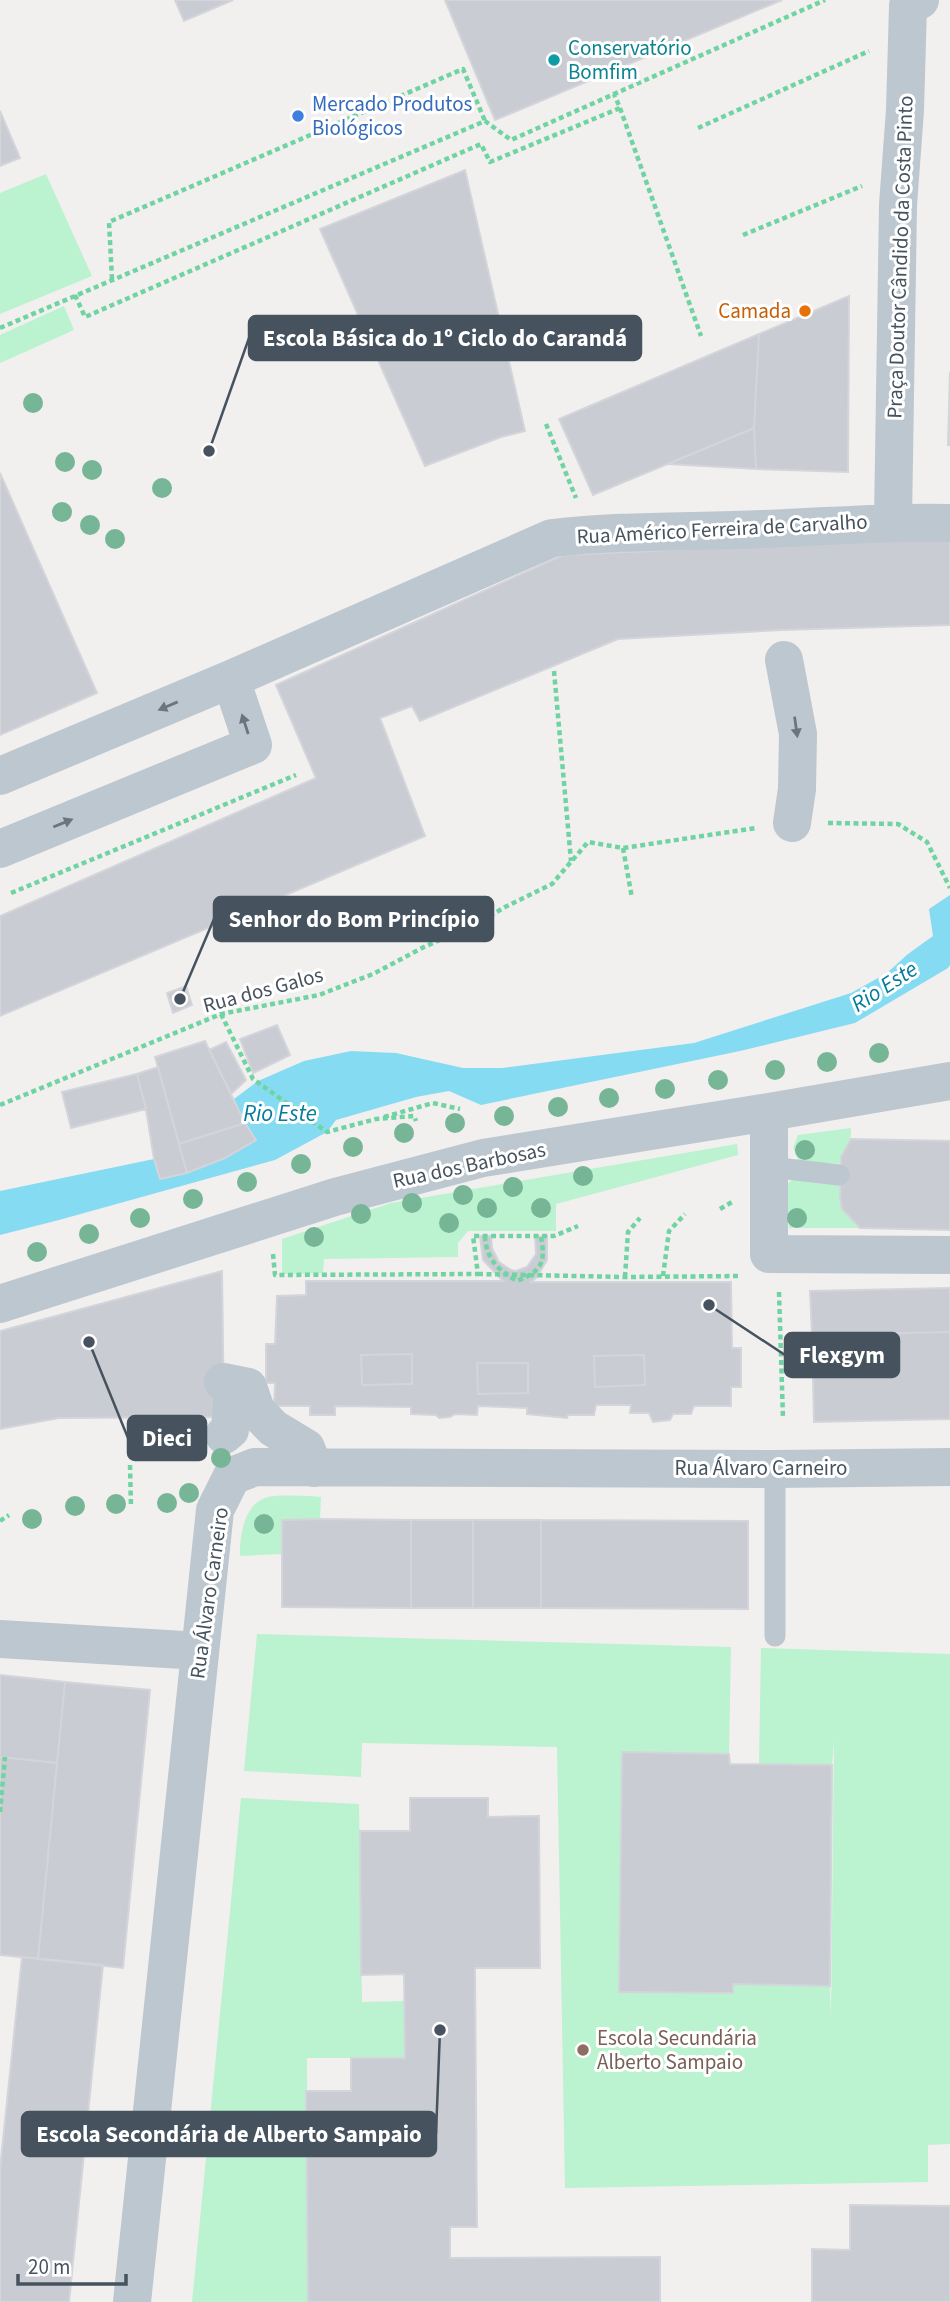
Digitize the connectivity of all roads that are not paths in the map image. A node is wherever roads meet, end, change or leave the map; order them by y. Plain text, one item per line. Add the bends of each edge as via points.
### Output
1 (920, 0) edge
2 (893, 522) junction
3 (950, 523) edge
4 (784, 660) dead end
5 (231, 679) junction
6 (0, 776) edge
7 (792, 823) dead end
8 (0, 849) edge
9 (950, 1080) edge
10 (769, 1112) junction
11 (770, 1167) junction
12 (839, 1175) dead end
13 (950, 1255) edge
14 (0, 1304) edge
15 (224, 1434) dead end
16 (950, 1467) edge
17 (314, 1468) junction
18 (775, 1469) junction
19 (775, 1636) dead end
20 (0, 1639) edge
21 (200, 1651) junction
22 (132, 2302) edge

1 - 2 street, Praça Doutor Cândido da Costa Pinto via 908,6 898,205
2 - 3 street, Rua Américo Ferreira de Carvalho
2 - 5 street, Rua Américo Ferreira de Carvalho via 552,538
4 -> 7 street via 798,734
5 -> 6 street, Rua Américo Ferreira de Carvalho
8 -> 5 street via 253,745
9 - 10 street, Rua dos Barbosas
10 - 11 street
10 - 14 street, Rua dos Barbosas via 483,1158 335,1197
11 - 12 lane
11 - 13 street via 769,1254
15 - 17 street via 230,1430 236,1384 272,1428 306,1448
16 - 18 street, Rua Álvaro Carneiro
17 - 18 street, Rua Álvaro Carneiro
17 - 21 street, Rua Álvaro Carneiro via 255,1467 232,1476 215,1510
18 - 19 lane
20 - 21 street
21 - 22 street, Rua Álvaro Carneiro

